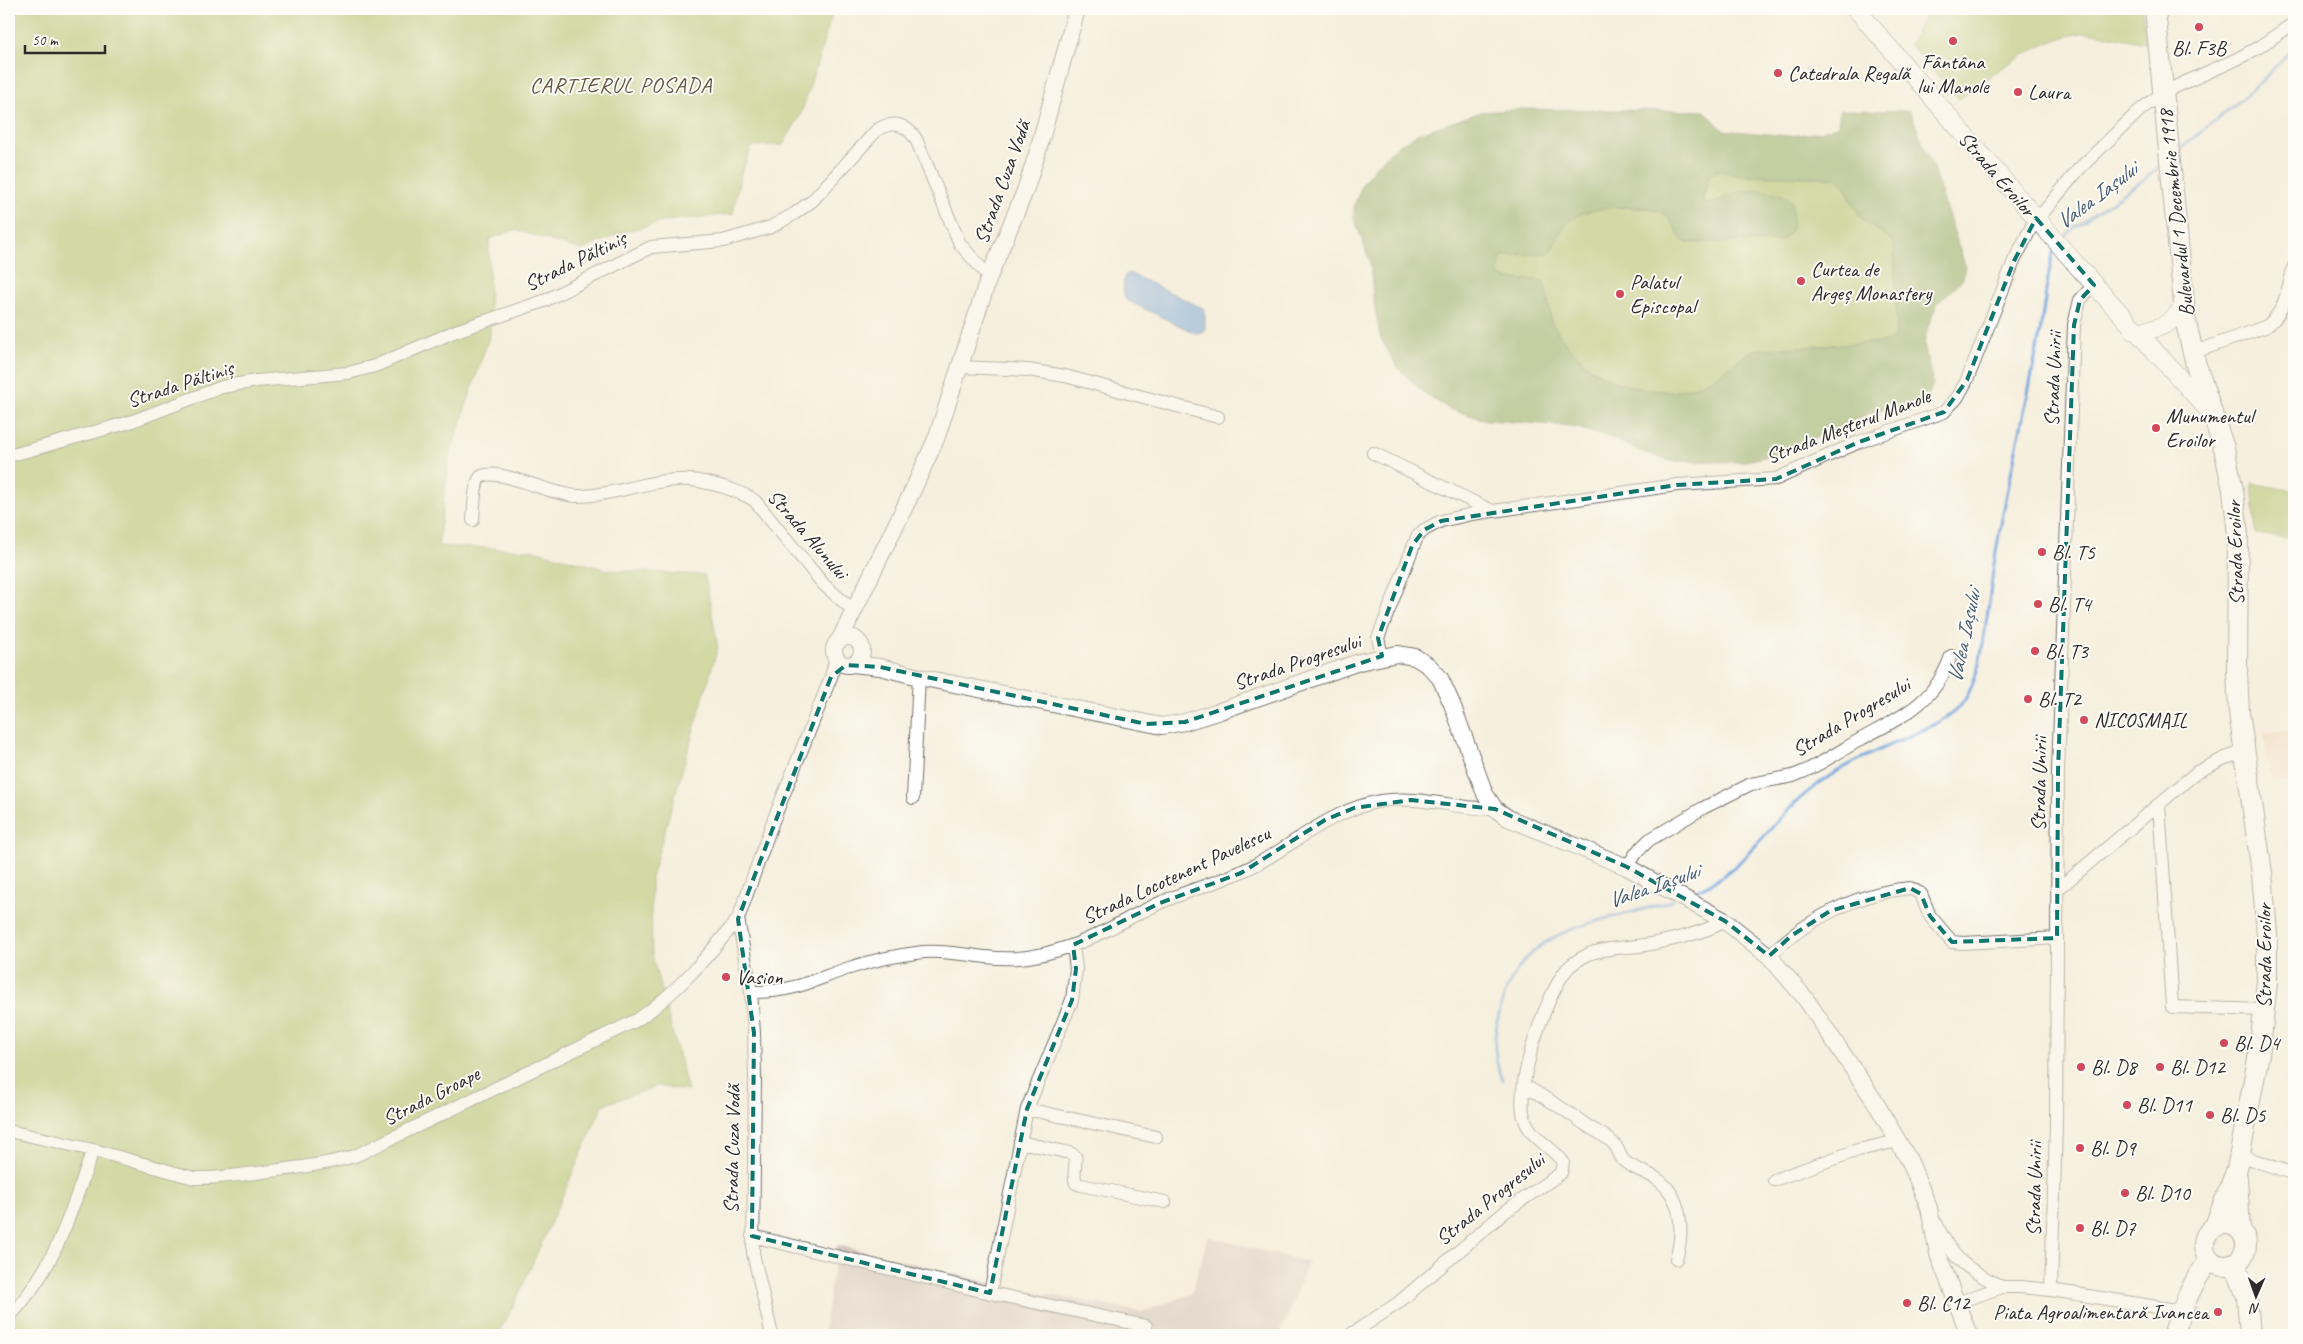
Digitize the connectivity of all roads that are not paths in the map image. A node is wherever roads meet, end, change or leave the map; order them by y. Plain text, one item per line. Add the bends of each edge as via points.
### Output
1 (1077, 9) edge
2 (1856, 9) edge
3 (2155, 9) edge
4 (2294, 23) edge
5 (2164, 92) junction
6 (2041, 224) junction
7 (2294, 266) edge
8 (989, 277) junction
9 (2094, 285) junction
10 (2184, 305) junction
11 (2134, 331) junction
12 (2192, 353) junction
13 (960, 367) junction
14 (2212, 414) junction
15 (1218, 417) dead end
16 (1373, 453) dead end
17 (9, 456) edge
18 (1493, 511) junction
19 (473, 520) dead end
20 (851, 616) junction
21 (839, 641) junction
22 (859, 645) junction
23 (1382, 656) junction
24 (1951, 656) dead end
25 (845, 662) junction
26 (880, 667) junction
27 (919, 677) junction
28 (2244, 752) junction
29 (912, 798) dead end
30 (2158, 804) junction
31 (1494, 809) junction
32 (1627, 867) junction
33 (2057, 890) junction
34 (738, 919) junction
35 (1725, 921) junction
36 (2057, 938) junction
37 (1073, 945) junction
38 (1770, 956) junction
39 (751, 992) junction
40 (2265, 1010) junction
41 (1525, 1086) junction
42 (1027, 1109) junction
43 (9, 1131) edge
44 (1156, 1137) dead end
45 (1898, 1141) junction
46 (1020, 1142) junction
47 (93, 1150) junction
48 (2238, 1162) junction
49 (2294, 1174) edge
50 (1774, 1180) dead end
51 (1165, 1202) dead end
52 (1929, 1208) junction
53 (2215, 1226) junction
54 (2240, 1230) junction
55 (752, 1236) junction
56 (1676, 1259) dead end
57 (2210, 1260) junction
58 (2235, 1264) junction
59 (2002, 1287) junction
60 (2051, 1290) junction
61 (990, 1293) junction
62 (1956, 1303) junction
63 (2182, 1311) junction
64 (9, 1317) edge
65 (1146, 1326) dead end
66 (772, 1335) edge
67 (1350, 1335) edge
68 (1968, 1335) edge
69 (2173, 1335) edge
70 (2250, 1335) edge

1 - 8 street, Strada Cuza Vodă via 1025,191
2 - 6 main road, Strada Eroilor
3 - 5 main road, Bulevardul 1 Decembrie 1918
4 - 5 street, Strada Meșterul Manole via 2237,59
5 - 6 street, Strada Meșterul Manole via 2140,110 2079,168
5 - 10 main road, Bulevardul 1 Decembrie 1918
6 - 9 main road, Strada Eroilor
6 - 18 street, Strada Meșterul Manole via 2014,261 1967,380 1944,412 1859,442 1776,478 1677,485
7 - 12 street via 2281,309 2272,323
8 - 13 street, Strada Cuza Vodă
8 - 17 street, Strada Păltiniș via 960,244 916,140 902,126 891,124 877,130 812,200 771,227 723,241 650,247 544,301 456,331 375,366 348,373 222,387 130,422
9 - 11 main road, Strada Eroilor
9 - 33 street, Strada Unirii via 2080,300 2074,325 2058,771
10 - 11 main road via 2177,317 2166,325 2155,330
10 - 12 main road, Bulevardul 1 Decembrie 1918
11 - 14 main road, Strada Eroilor
12 - 14 main road, Bulevardul 1 Decembrie 1918
13 - 15 street via 1028,370 1065,376
13 - 20 street, Strada Cuza Vodă via 939,430 916,483
14 - 28 main road, Strada Eroilor via 2226,454 2236,509 2237,678
16 - 18 street
18 - 23 street, Strada Meșterul Manole via 1441,521 1417,537 1378,638
19 - 20 street, Strada Alunului via 477,482 487,475 573,496 614,493 666,481 703,482 746,495 755,501
20 - 21 street, Strada Cuza Vodă
20 - 22 street
21 - 22 street via 850,637
21 - 25 street via 834,651
22 - 25 street via 858,661
22 - 26 street, Strada Progresului
23 - 27 street, Strada Progresului via 1185,722 1162,726
23 - 31 street, Strada Progresului via 1415,657 1440,678 1485,794
24 - 32 street, Strada Progresului via 1935,688 1920,704 1899,718 1805,771 1751,784 1668,827 1649,840
25 - 26 street, Strada Progresului
25 - 34 street, Strada Cuza Vodă via 831,677 772,821
26 - 27 street, Strada Progresului
27 - 29 street
28 - 30 street via 2197,772
28 - 40 main road, Strada Eroilor via 2265,909
30 - 33 street
30 - 40 street via 2172,1007
31 - 32 street via 1508,818
31 - 37 street, Strada Locotenent Pavelescu via 1411,800 1382,801 1354,808 1326,820 1240,873 1160,903
32 - 35 street
33 - 36 street, Strada Unirii
34 - 39 street, Strada Cuza Vodă
34 - 47 street, Strada Groape via 685,981 637,1020 355,1156 209,1178 182,1175
35 - 38 street
35 - 41 street, Strada Progresului via 1709,930 1596,952 1579,959 1554,991 1539,1024
36 - 38 street via 1952,942 1930,916 1921,894 1910,888 1830,910 1791,936
36 - 60 street, Strada Unirii
37 - 39 street, Strada Locotenent Pavelescu via 1034,958 1020,959 923,952 867,963 796,988
37 - 42 street, Strada Locotenent Pavelescu via 1076,969 1072,1000
38 - 45 street via 1805,998
39 - 55 street, Strada Cuza Vodă via 756,1078
40 - 48 main road, Strada Eroilor
41 - 56 street via 1607,1138 1626,1162 1658,1179 1667,1188 1680,1214 1682,1239
41 - 67 street, Strada Progresului via 1524,1119 1531,1131 1563,1162 1561,1173 1506,1210 1398,1303
42 - 44 street
42 - 46 street, Strada Locotenent Pavelescu
43 - 47 street, Strada Groape
45 - 50 street via 1858,1150
45 - 52 street
46 - 51 street via 1075,1156 1074,1177 1081,1186
46 - 61 street, Strada Locotenent Pavelescu
47 - 64 street via 53,1256
48 - 49 street
48 - 53 main road, Strada Eroilor
48 - 54 main road
52 - 59 street via 1958,1260
52 - 62 street via 1938,1254
53 - 54 main road via 2228,1225
53 - 57 main road via 2204,1242
54 - 58 main road via 2246,1248
55 - 61 street, Strada Cuza Vodă
55 - 66 street via 756,1269
57 - 58 main road via 2222,1266
57 - 63 main road via 2198,1274
58 - 70 main road via 2247,1297
59 - 60 street
59 - 62 street
60 - 63 street
61 - 65 street, Strada Cuza Vodă
62 - 68 street
63 - 69 main road

